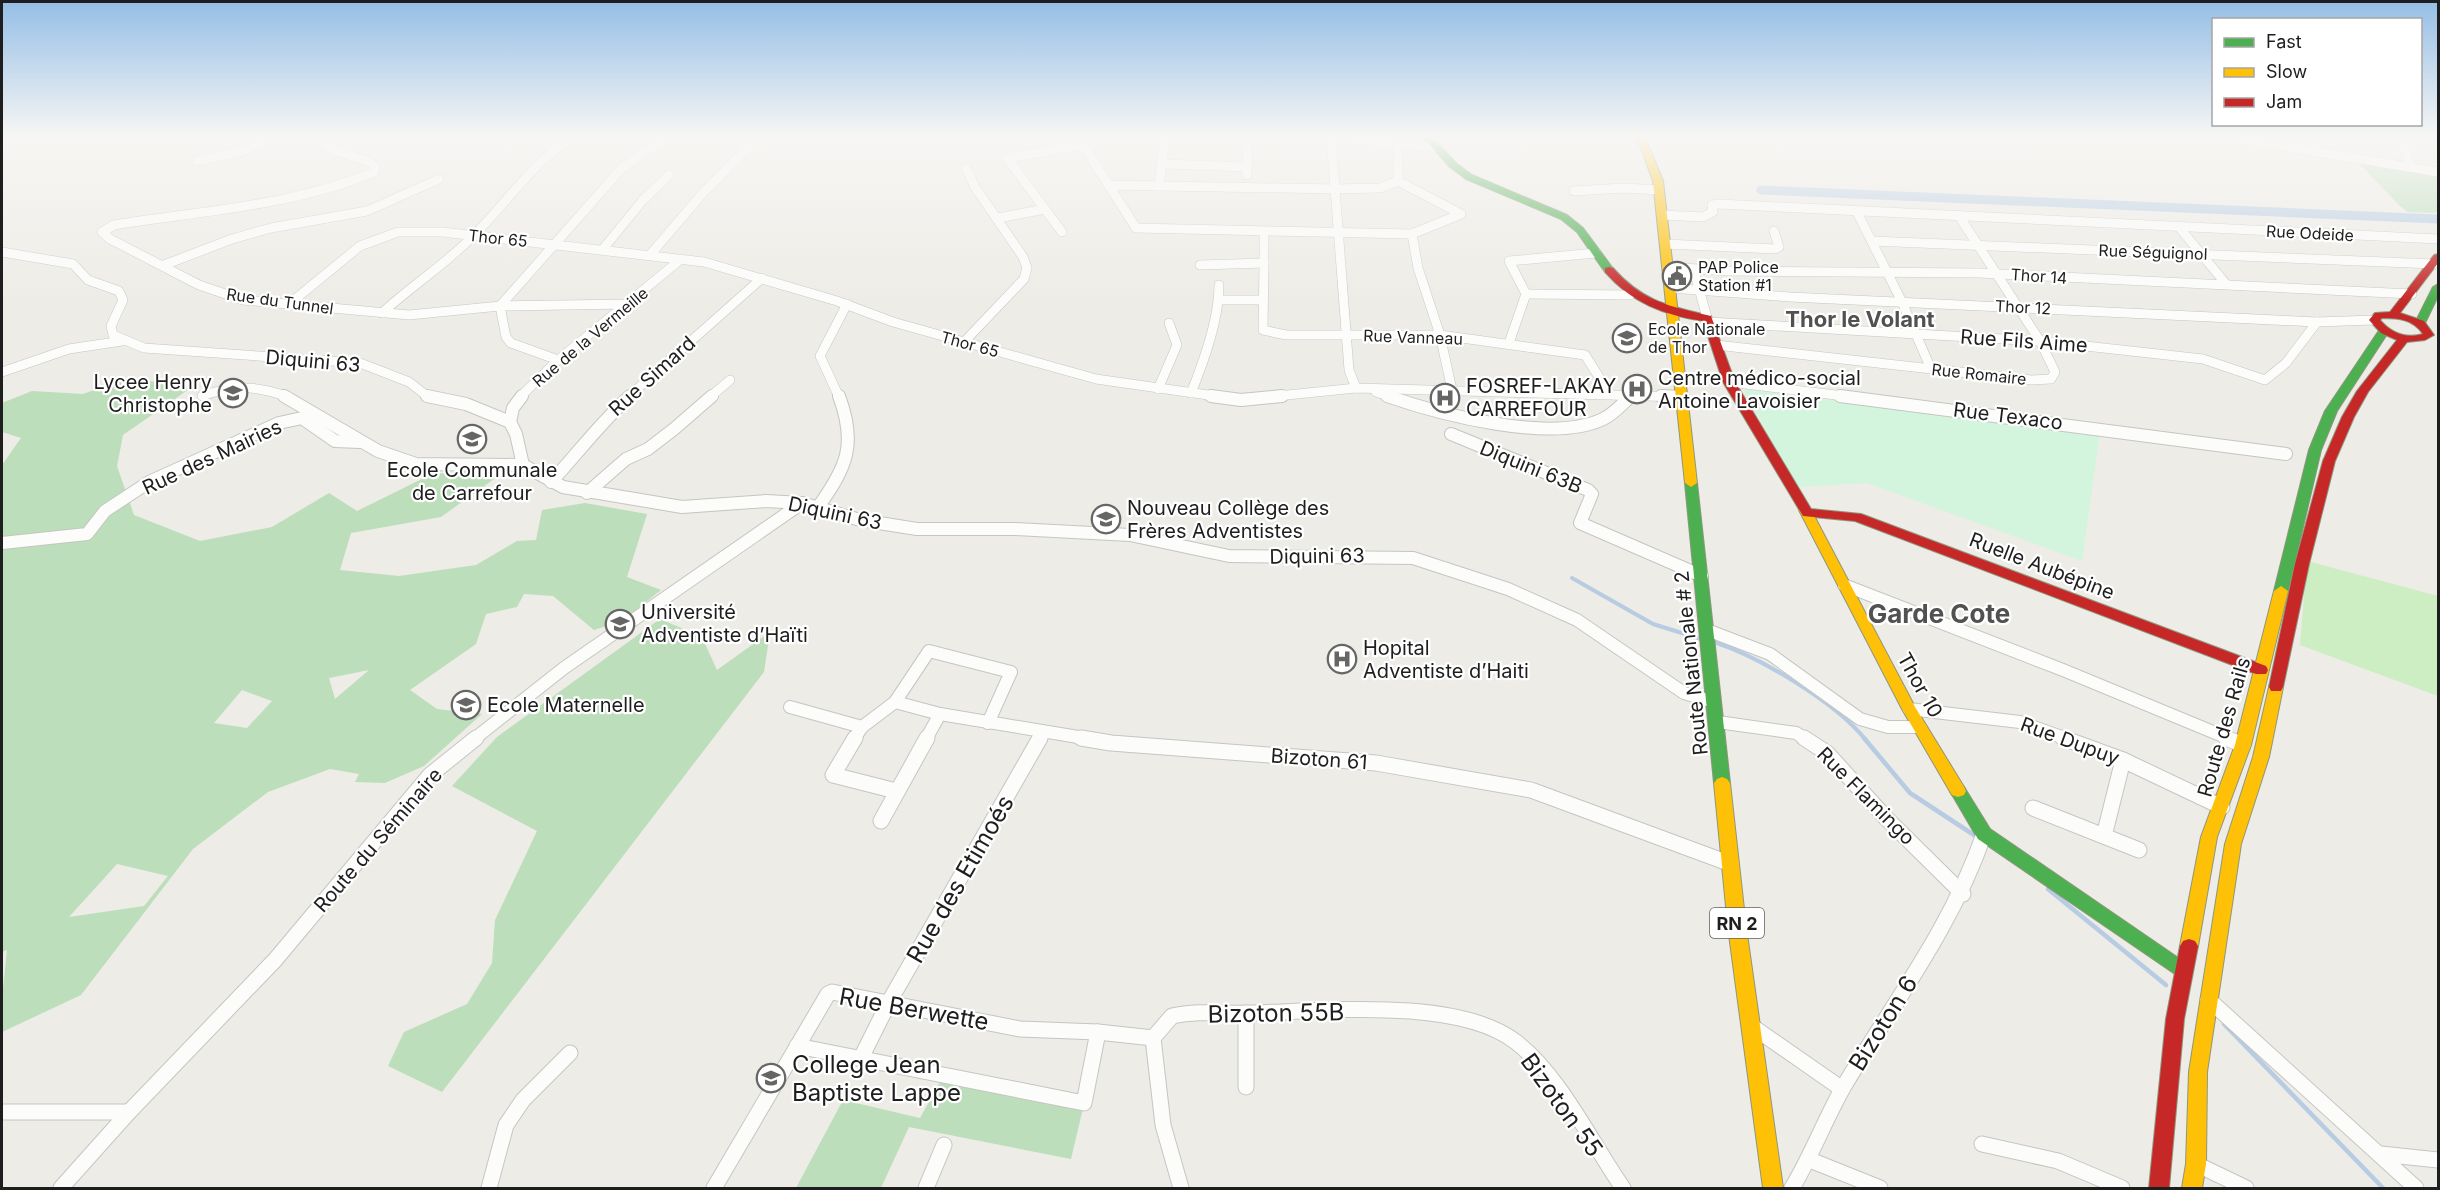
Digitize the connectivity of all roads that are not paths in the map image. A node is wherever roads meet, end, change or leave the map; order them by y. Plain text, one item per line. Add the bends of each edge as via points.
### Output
1 (311, 193) edge
2 (410, 193) edge
3 (513, 193) edge
4 (601, 193) edge
5 (651, 193) edge
6 (703, 193) edge
7 (979, 193) edge
8 (1033, 193) edge
9 (1113, 193) edge
10 (1335, 193) edge
11 (1420, 193) edge
12 (1506, 193) edge
13 (1659, 193) edge
14 (1045, 209) junction
15 (1857, 212) junction
16 (1663, 215) junction
17 (1959, 216) junction
18 (998, 218) junction
19 (2178, 226) junction
20 (1774, 231) dead end
21 (1062, 232) dead end
22 (1264, 232) junction
23 (1338, 232) junction
24 (1412, 234) junction
25 (475, 236) junction
26 (2439, 239) edge
27 (1872, 241) junction
28 (557, 244) junction
29 (1665, 244) junction
30 (1975, 245) junction
31 (603, 249) junction
32 (2, 252) edge
33 (1596, 253) junction
34 (2200, 254) junction
35 (650, 255) junction
36 (680, 260) junction
37 (2436, 261) edge
38 (1264, 263) junction
39 (164, 265) junction
40 (1200, 265) dead end
41 (1667, 267) junction
42 (1694, 270) junction
43 (1884, 270) junction
44 (1995, 273) junction
45 (762, 278) junction
46 (2226, 284) junction
47 (1219, 285) dead end
48 (2439, 287) edge
49 (1671, 288) junction
50 (1702, 292) junction
51 (1526, 294) junction
52 (1630, 294) junction
53 (2412, 294) junction
54 (1219, 300) junction
55 (1263, 300) junction
56 (1902, 302) junction
57 (628, 304) junction
58 (847, 304) junction
59 (288, 305) junction
60 (500, 306) junction
61 (2017, 307) junction
62 (382, 313) junction
63 (1674, 314) junction
64 (2393, 315) junction
65 (1708, 320) junction
66 (2374, 320) junction
67 (2317, 322) junction
68 (1168, 323) dead end
69 (2420, 323) junction
70 (2384, 331) junction
71 (1916, 334) junction
72 (1347, 335) junction
73 (1440, 335) junction
74 (2405, 338) junction
75 (122, 341) junction
76 (2040, 341) junction
77 (964, 342) junction
78 (1509, 344) junction
79 (1716, 345) junction
80 (558, 360) junction
81 (1931, 369) junction
82 (2, 372) edge
83 (730, 380) dead end
84 (1730, 382) junction
85 (1360, 388) junction
86 (1158, 389) junction
87 (1452, 390) junction
88 (1191, 393) junction
89 (1609, 393) junction
90 (1633, 394) junction
91 (202, 396) dead end
92 (1683, 398) junction
93 (510, 422) junction
94 (1451, 434) dead end
95 (360, 442) junction
96 (2286, 454) dead end
97 (523, 465) junction
98 (550, 482) junction
99 (587, 493) junction
100 (802, 502) junction
101 (818, 507) junction
102 (1807, 513) junction
103 (2, 543) edge
104 (1702, 576) junction
105 (1844, 585) junction
106 (1707, 630) junction
107 (2261, 670) junction
108 (895, 702) junction
109 (1714, 702) junction
110 (790, 706) dead end
111 (1910, 709) junction
112 (940, 714) junction
113 (1718, 722) junction
114 (988, 723) junction
115 (862, 727) junction
116 (1920, 728) junction
117 (1043, 732) junction
118 (2243, 745) junction
119 (2123, 760) junction
120 (896, 791) junction
121 (2222, 807) junction
122 (2033, 808) dead end
123 (881, 821) dead end
124 (1984, 834) junction
125 (2104, 836) junction
126 (2139, 850) dead end
127 (1731, 864) junction
128 (1963, 894) junction
129 (2183, 975) junction
130 (2208, 999) junction
131 (889, 1002) junction
132 (1246, 1013) junction
133 (1750, 1025) junction
134 (1494, 1029) joint
135 (1098, 1032) junction
136 (1153, 1038) junction
137 (797, 1046) junction
138 (570, 1053) dead end
139 (861, 1059) junction
140 (1246, 1087) dead end
141 (1842, 1089) junction
142 (129, 1112) junction
143 (2, 1113) edge
144 (1982, 1144) dead end
145 (944, 1145) dead end
146 (2380, 1154) junction
147 (1810, 1160) junction
148 (2439, 1160) edge
149 (2196, 1164) junction
150 (61, 1188) edge
151 (489, 1188) edge
152 (714, 1188) edge
153 (926, 1188) edge
154 (1181, 1188) edge
155 (1623, 1188) edge
156 (1773, 1188) edge
157 (1792, 1188) edge
158 (1880, 1188) edge
159 (2122, 1188) edge
160 (2159, 1188) edge
161 (2192, 1188) edge
162 (2246, 1188) edge
163 (2416, 1188) edge

1 - 39 street, Rue du Tunnel via 114,225 102,232
2 - 39 street via 367,211 232,239
3 - 25 street
4 - 28 street
5 - 31 street
6 - 35 street
7 - 18 street
8 - 14 street
9 - 22 street via 1137,228
10 - 23 street
11 - 24 street via 1461,214
12 - 33 main road via 1564,217 1580,230
13 - 16 main road, Route Nationale # 2 / RN 2
14 - 18 street
14 - 21 street
15 - 16 street, Rue Odeide via 1719,204 1712,205 1713,212 1703,217
15 - 17 street, Rue Odeide
15 - 27 street
16 - 29 main road, Route Nationale # 2 / RN 2
17 - 19 street, Rue Odeide
17 - 30 street, Rue Romaire
18 - 77 street via 1023,257 1027,268 1024,279
19 - 26 street, Rue Odeide
19 - 34 street
20 - 29 street via 1779,247 1774,249
22 - 23 street
22 - 38 street, Rue Vanneau
23 - 24 street
23 - 72 street
24 - 73 street via 1418,267
25 - 28 street, Thor 65
25 - 59 street, Thor 65 via 399,232 352,252
25 - 62 street
27 - 30 street, Rue Séguignol
27 - 43 street
28 - 31 street, Thor 65
28 - 60 street
29 - 41 main road, Route Nationale # 2 / RN 2
30 - 34 street, Rue Séguignol
30 - 44 street, Rue Romaire
31 - 35 street, Thor 65
32 - 75 street via 73,264 88,280 119,291 123,300 111,326 113,335
33 - 51 street via 1509,261
33 - 52 main road
34 - 37 street, Rue Séguignol
34 - 46 street
35 - 36 street, Thor 65
36 - 45 street, Thor 65 via 704,262
36 - 57 street, Rue de la Vermeille
37 - 53 main road
38 - 40 street
38 - 55 street, Rue Vanneau
39 - 59 street, Rue du Tunnel via 222,294
41 - 42 street, Thor 14
41 - 49 main road, Route Nationale # 2 / RN 2
42 - 43 street, Thor 14
42 - 50 street, Thor 10
43 - 44 street, Thor 14
43 - 56 street
44 - 46 street, Thor 14
44 - 61 street, Rue Romaire
45 - 58 street, Thor 65
45 - 98 street, Rue Simard via 604,419 594,436
46 - 53 street, Thor 14
47 - 54 street
48 - 69 main road
49 - 50 street, Thor 12
49 - 63 main road, Route Nationale # 2 / RN 2
50 - 56 street, Thor 12
50 - 65 street, Thor 10
51 - 52 street
51 - 78 street
52 - 63 main road
53 - 64 main road
54 - 55 street
54 - 88 street via 1208,352
55 - 72 street, Rue Vanneau via 1263,330 1286,335
56 - 61 street, Thor 12
56 - 71 street
57 - 60 street, Rue du Tunnel
57 - 80 street, Rue de la Vermeille
58 - 77 street, Thor 65
58 - 101 street via 820,356 836,388 850,450 844,470
59 - 62 street, Rue du Tunnel
60 - 62 street, Rue du Tunnel via 409,315
60 - 80 street via 506,337 512,343
61 - 67 street, Thor 12
61 - 76 street, Rue Romaire
63 - 65 main road
63 - 92 main road, Route Nationale # 2 / RN 2
64 - 66 main road via 2379,315
64 - 69 main road
65 - 71 street, Rue Fils Aime
65 - 79 main road, Thor 10
66 - 67 street, Thor 12
66 - 70 main road
67 - 76 street, Rue Fils Aime via 2291,356 2265,380 2203,359
68 - 86 street via 1177,345
69 - 74 main road via 2429,335
70 - 74 main road
70 - 107 main road, Route des Rails via 2331,411 2315,450
71 - 76 street, Rue Fils Aime
71 - 81 street
72 - 73 street, Rue Vanneau
72 - 85 street via 1348,370
73 - 78 street, Rue Vanneau
73 - 87 street
74 - 130 main road, Route des Rails via 2363,391 2329,461 2302,564 2261,757 2233,844
75 - 82 street via 69,349
75 - 93 street, Diquini 63 via 144,348 360,363 409,382 427,396 466,404
76 - 81 street, Rue Romaire via 2055,372 2051,380
77 - 86 street, Thor 65 via 1096,379
78 - 89 street, Rue Vanneau via 1585,355
79 - 81 street, Rue Romaire
79 - 84 main road, Thor 10
80 - 93 street, Rue de la Vermeille via 522,395
83 - 99 street via 674,429 626,459
84 - 96 street, Rue Texaco
84 - 102 main road, Thor 10
85 - 87 street, Thor 65
85 - 88 street, Thor 65 via 1241,400
85 - 90 street via 1453,413 1543,428 1602,420
86 - 88 street, Thor 65
87 - 89 street, Thor 65
89 - 90 street, Thor 65
90 - 92 street, Thor 65
91 - 95 street via 230,387 271,391 291,398
92 - 104 main road, Route Nationale # 2 / RN 2
93 - 97 street
94 - 104 street, Diquini 63B via 1588,489 1592,494 1580,524
95 - 97 street via 416,464
95 - 103 street, Rue des Mairies via 335,441 302,418 279,423 149,482 105,511 87,534
97 - 98 street, Diquini 63
98 - 99 street, Diquini 63
99 - 100 street, Diquini 63 via 682,507
100 - 101 street, Diquini 63
100 - 142 street, Route du Séminaire via 564,668 430,775 275,960
101 - 109 street, Diquini 63 via 860,520 916,529 1015,529 1130,536 1229,556 1413,558 1508,588 1577,620 1684,693
102 - 105 main road, Thor 10
102 - 107 main road, Ruelle Aubépine via 1857,517
104 - 106 main road, Route Nationale # 2 / RN 2
105 - 111 main road, Thor 10
105 - 118 street
106 - 109 main road, Route Nationale # 2 / RN 2
106 - 116 street via 1770,654 1860,719 1888,727
107 - 118 main road, Route des Rails
108 - 112 street, Bizoton 61
108 - 114 street via 927,653 933,651 1011,672
108 - 115 street
109 - 113 main road, Route Nationale # 2 / RN 2
110 - 115 street
111 - 116 main road, Thor 10
111 - 119 street, Rue Dupuy via 2013,720
112 - 114 street, Bizoton 61
112 - 120 street
113 - 127 main road, Route Nationale # 2 / RN 2
113 - 128 street, Rue Flamingo via 1796,733 1827,753
114 - 117 street, Bizoton 61
115 - 120 street via 833,775
116 - 124 main road, Thor 10
117 - 127 street, Bizoton 61 via 1111,744 1376,763 1532,790
117 - 131 street, Rue des Etimoés
118 - 121 main road, Route des Rails
119 - 121 street, Rue Dupuy
119 - 125 street
120 - 123 street
121 - 129 main road, Route des Rails via 2209,837
122 - 125 street
124 - 128 street, Bizoton 6
124 - 129 main road, Thor 10 via 2135,934
125 - 126 street
127 - 133 main road, Route Nationale # 2 / RN 2
128 - 141 street, Bizoton 6
129 - 160 main road, Route des Rails via 2175,1019
130 - 146 street
130 - 149 main road, Route des Rails via 2198,1072
131 - 135 street, Rue Berwette via 1020,1029
131 - 137 street, Rue Berwette via 832,992
131 - 139 street, Rue des Etimoés
132 - 134 street, Bizoton 55B via 1402,1011 1467,1020
132 - 136 street, Bizoton 55B via 1172,1016
132 - 140 street
133 - 141 street
133 - 156 main road, Route Nationale # 2 / RN 2
134 - 155 street, Bizoton 55 via 1515,1041 1556,1089
135 - 136 street, Rue Berwette
135 - 139 street via 1084,1103
136 - 154 street via 1162,1125
137 - 139 street
137 - 152 street, Rue Berwette
138 - 151 street via 523,1100 506,1125
141 - 147 street, Bizoton 6
142 - 143 street
142 - 150 street, Route du Séminaire
144 - 159 street via 2058,1161
145 - 153 street
146 - 148 street
146 - 163 street
147 - 157 street, Bizoton 6
147 - 158 street
149 - 161 main road, Route des Rails
149 - 162 street

